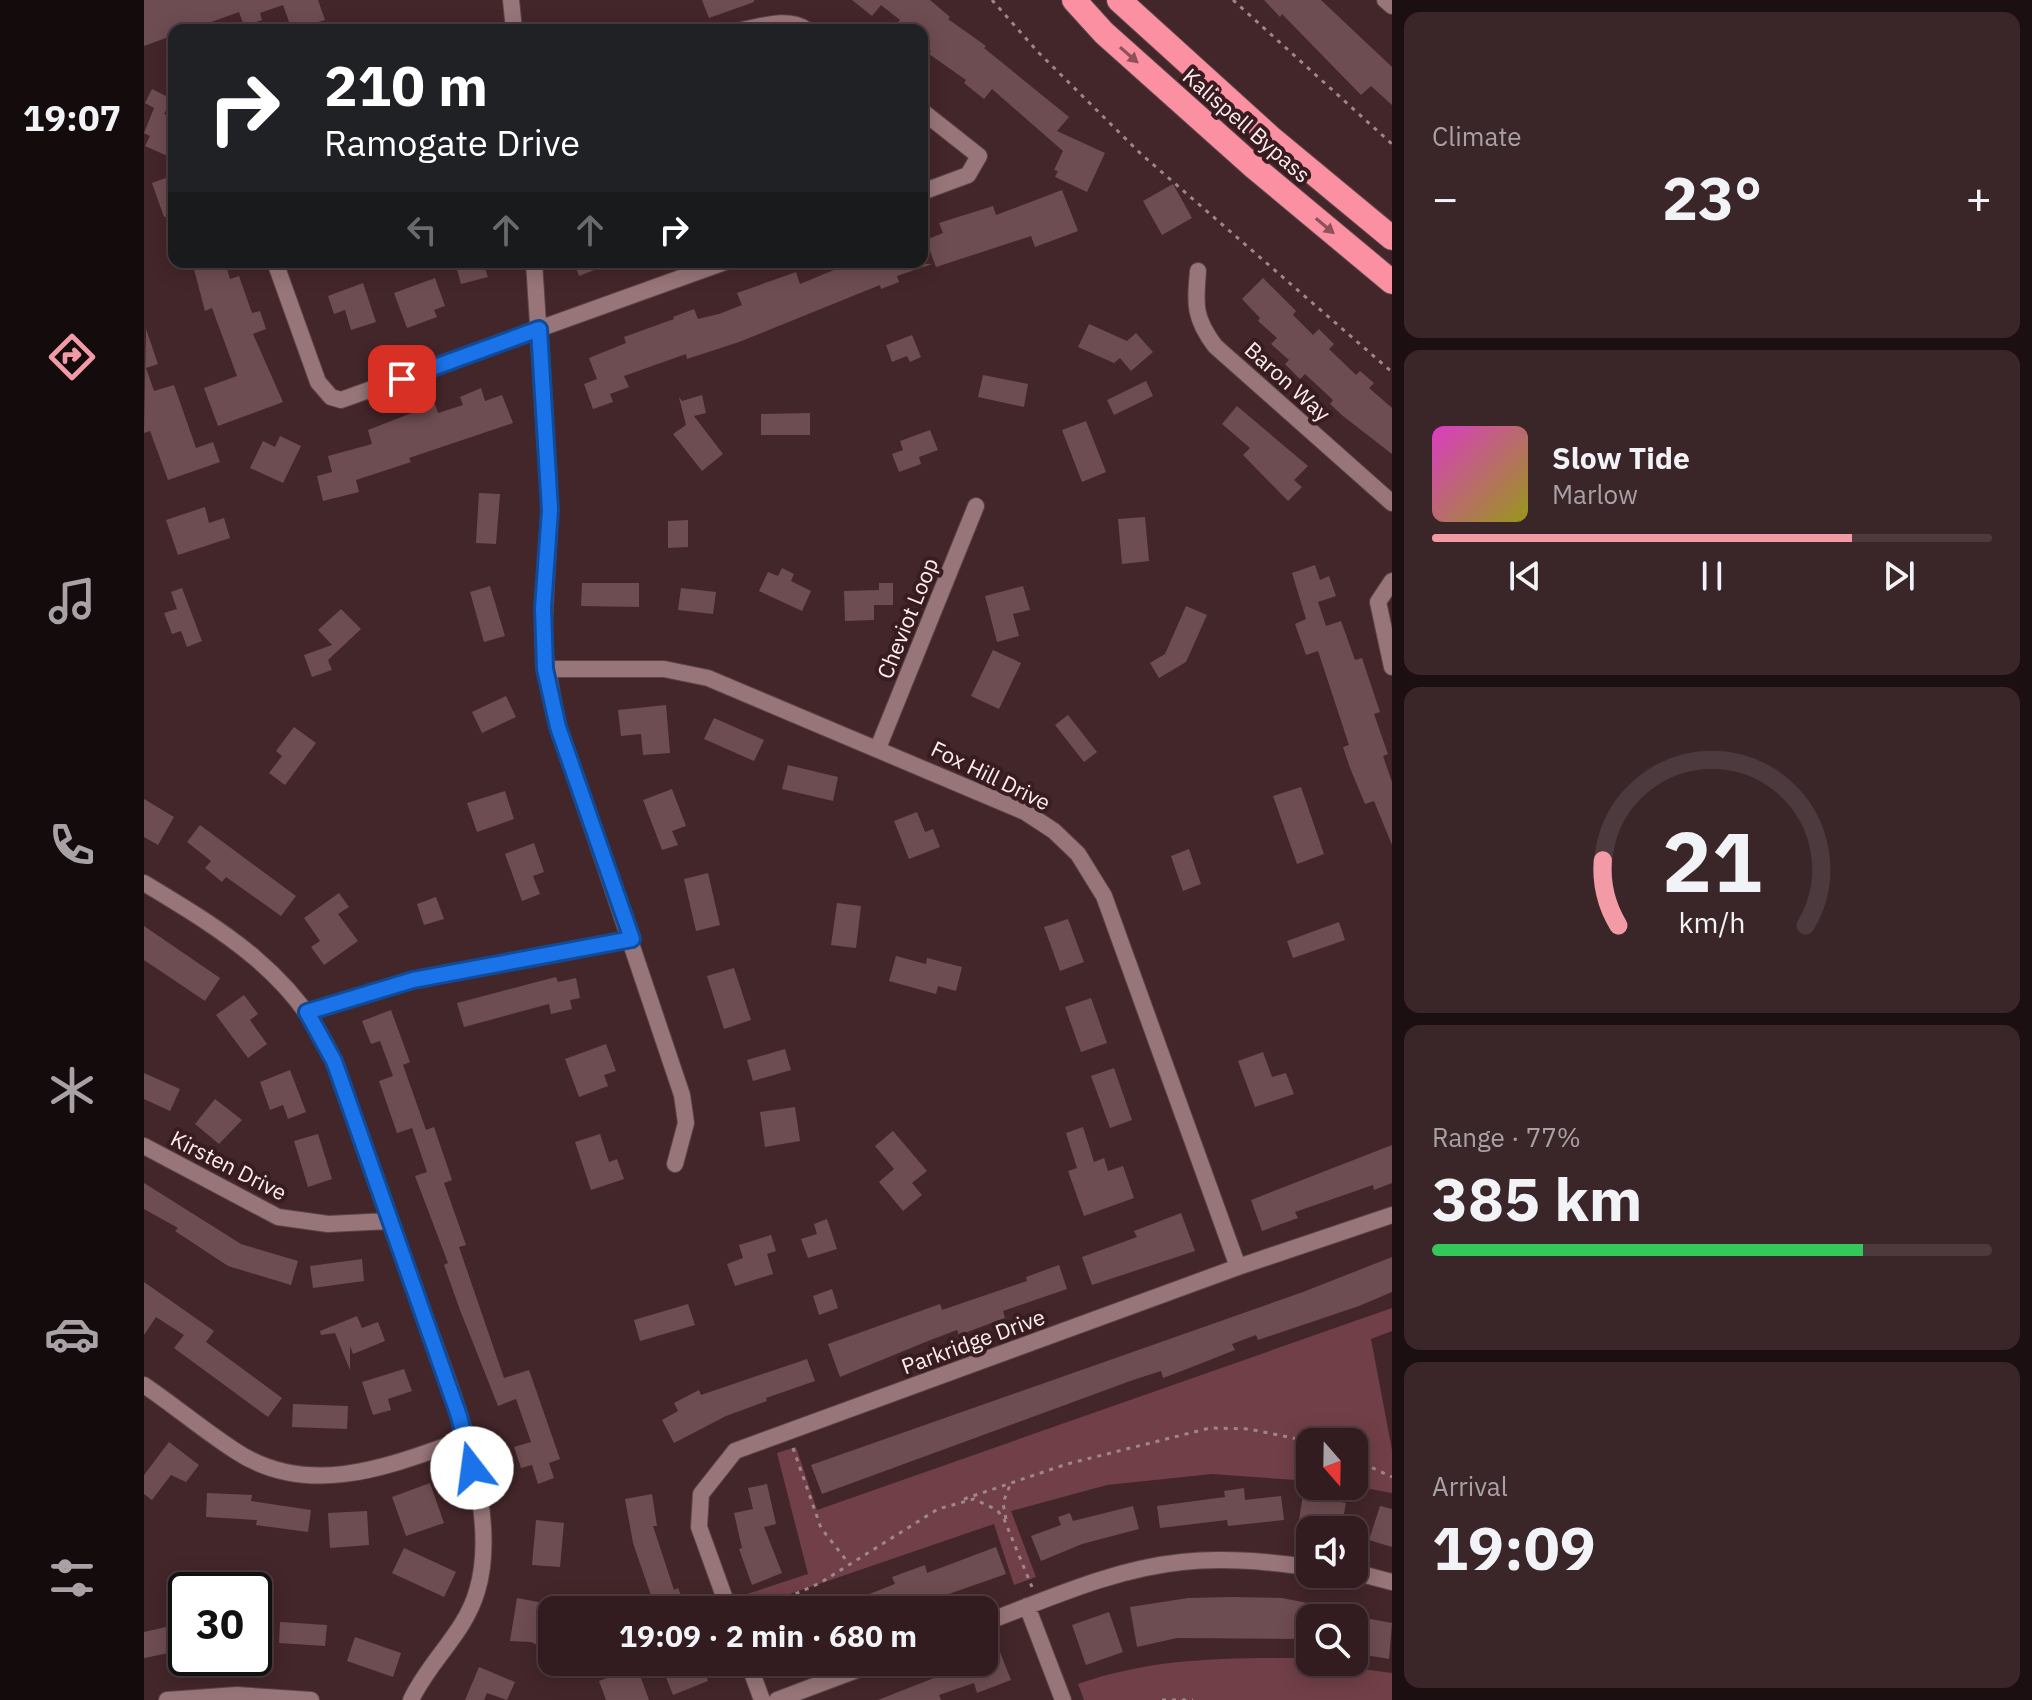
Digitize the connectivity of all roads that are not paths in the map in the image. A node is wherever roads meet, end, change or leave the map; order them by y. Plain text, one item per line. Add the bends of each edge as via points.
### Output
1 (511, 0) edge
2 (1074, 0) edge
3 (1119, 0) edge
4 (1137, 0) edge
5 (1385, 0) edge
6 (1392, 6) edge
7 (513, 24) edge
8 (770, 24) edge
9 (793, 24) edge
10 (1164, 41) junction
11 (928, 116) edge
12 (928, 190) edge
13 (1392, 238) edge
14 (277, 268) edge
15 (534, 268) edge
16 (708, 268) edge
17 (1198, 271) dead end
18 (1392, 282) edge
19 (539, 329) junction
20 (1392, 503) edge
21 (976, 506) dead end
22 (1392, 581) edge
23 (1392, 667) edge
24 (545, 669) junction
25 (878, 748) junction
26 (144, 883) edge
27 (632, 939) junction
28 (307, 1012) junction
29 (144, 1146) edge
30 (675, 1164) dead end
31 (1392, 1215) edge
32 (390, 1221) junction
33 (1238, 1267) junction
34 (145, 1388) edge
35 (465, 1439) junction
36 (1296, 1565) edge
37 (1368, 1576) edge
38 (1392, 1582) edge
39 (724, 1596) edge
40 (1033, 1604) junction
41 (998, 1618) edge
42 (753, 1676) edge
43 (841, 1676) edge
44 (167, 1700) edge
45 (311, 1700) edge
46 (411, 1700) edge
47 (762, 1700) edge
48 (777, 1700) edge
49 (1063, 1700) edge

1 - 7 street
2 -> 18 highway, Kalispell Bypass via 1254,167
3 - 10 highway, Kalispell Bypass
4 - 10 highway
5 - 6 street
8 - 9 street
10 - 13 highway, Kalispell Bypass
11 - 12 street via 979,156 968,175
14 - 19 street via 318,382 331,397 351,398
15 - 19 street
16 - 19 street
17 - 20 street, Baron Way via 1195,303 1200,325 1215,346
19 - 24 street via 550,510
21 - 25 street, Cheviot Loop
22 - 23 street via 1378,602
24 - 25 street, Fox Hill Drive via 678,671 739,689
24 - 27 street via 558,727
25 - 33 street, Fox Hill Drive via 1025,812 1054,831 1088,867 1118,928
26 - 28 street via 246,948
27 - 28 street via 413,980
27 - 30 street via 682,1095 686,1123
28 - 32 street via 334,1061
29 - 32 street, Kirsten Drive via 278,1217 328,1224
31 - 33 street, Parkridge Drive
32 - 35 street
33 - 39 street, Parkridge Drive via 735,1451 701,1494 699,1527
34 - 35 street via 233,1450 288,1474 368,1472
35 - 46 street via 482,1514 480,1577 466,1617
36 - 40 street via 1182,1562 1101,1579
37 - 38 street
40 - 41 street
40 - 49 street
42 - 47 street
43 - 48 street
44 - 45 street via 259,1695

